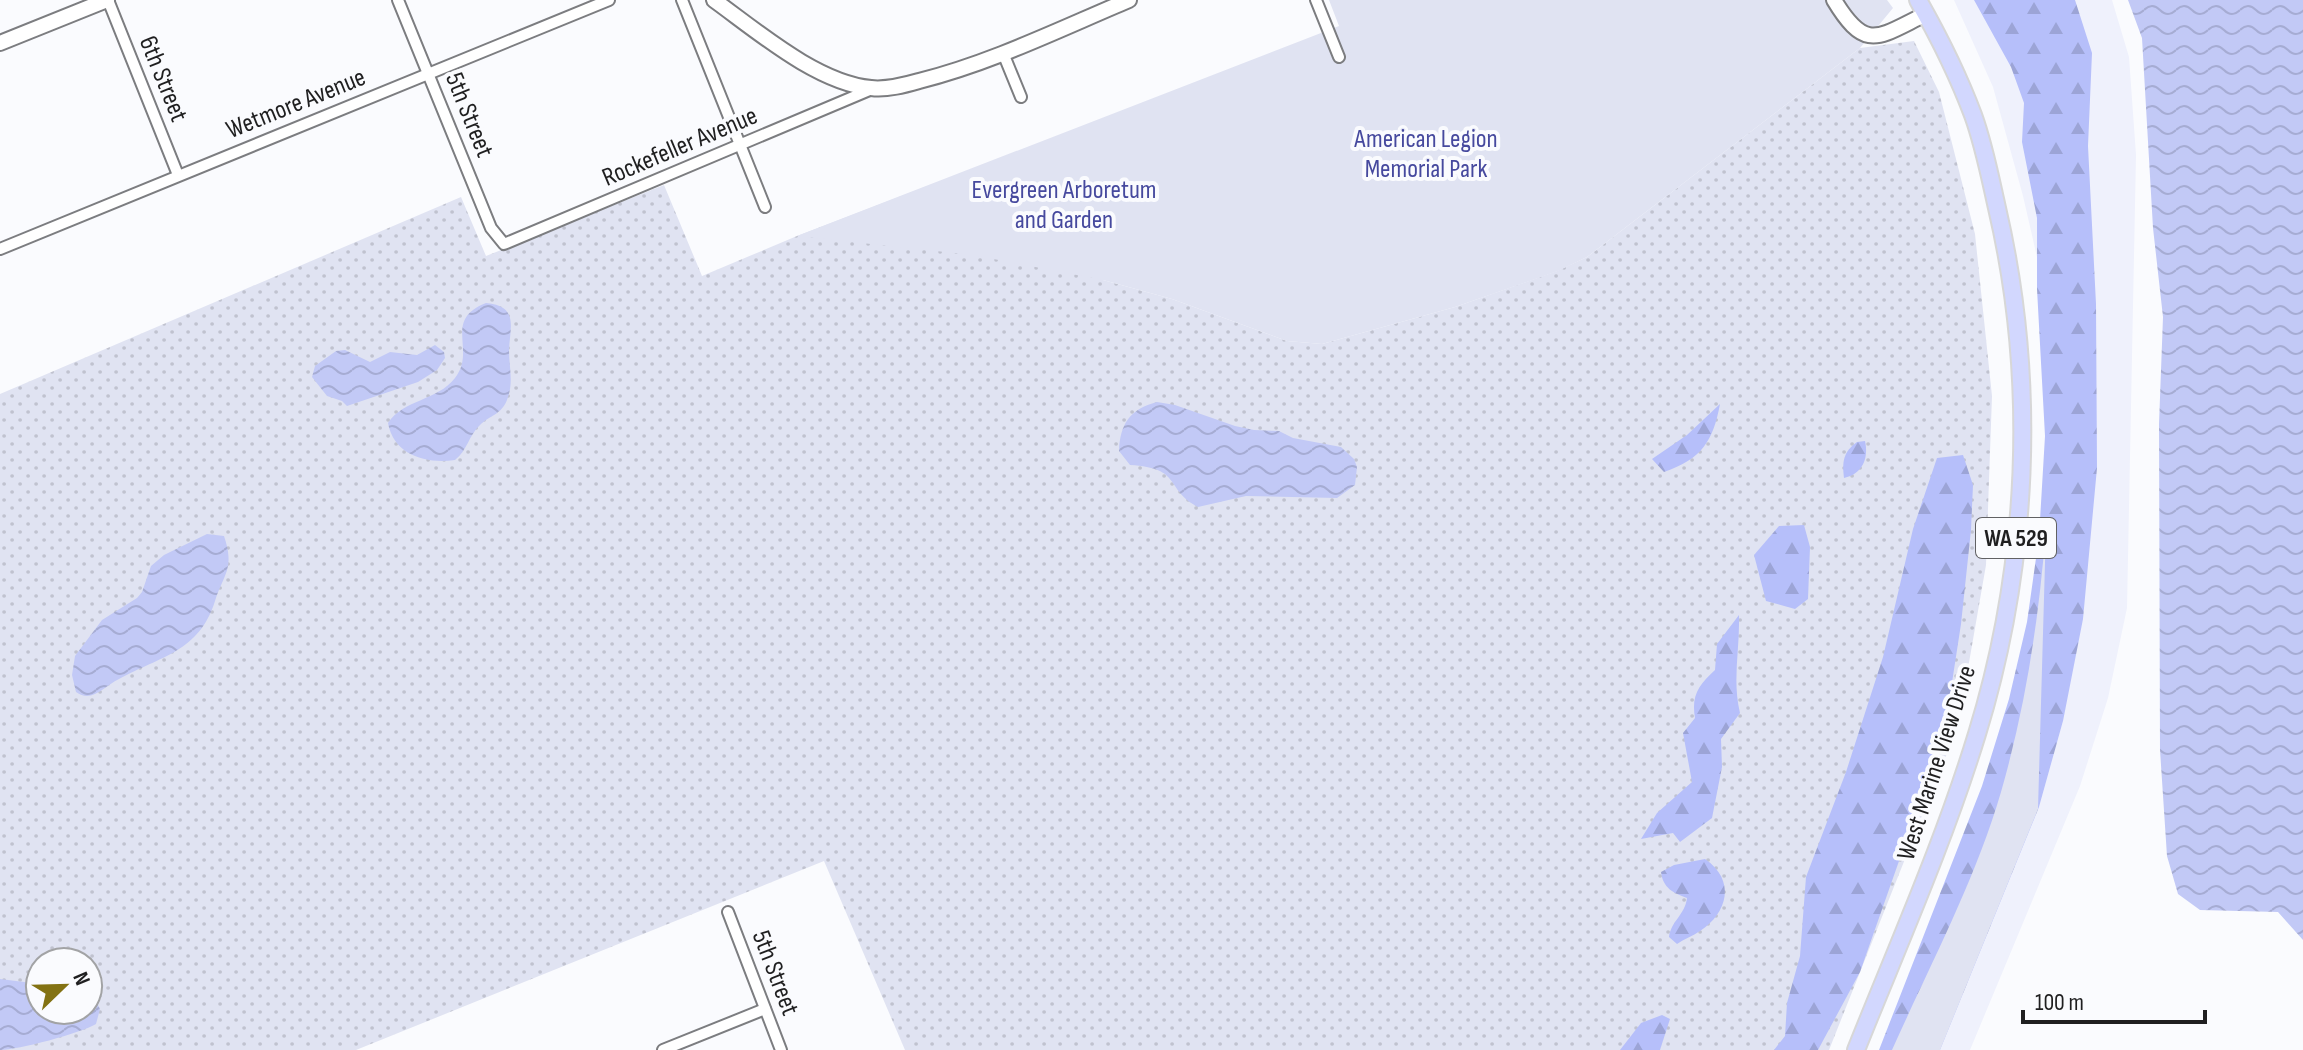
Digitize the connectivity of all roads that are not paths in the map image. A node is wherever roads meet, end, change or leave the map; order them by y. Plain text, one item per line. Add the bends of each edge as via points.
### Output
1 (108, 0) edge
2 (398, 0) edge
3 (609, 0) edge
4 (682, 0) edge
5 (714, 0) edge
6 (1129, 0) edge
7 (1316, 0) edge
8 (1834, 0) edge
9 (1912, 0) edge
10 (1922, 7) edge
11 (0, 43) edge
12 (1003, 53) junction
13 (1339, 57) dead end
14 (428, 74) junction
15 (872, 89) junction
16 (1021, 97) dead end
17 (741, 146) junction
18 (178, 175) junction
19 (765, 207) dead end
20 (504, 244) joint
21 (0, 249) edge
22 (728, 912) dead end
23 (765, 1009) junction
24 (663, 1050) edge
25 (781, 1050) edge
26 (1856, 1050) edge

1 - 11 main road
1 - 18 street, 6th Street
2 - 14 street, 5th Street
3 - 14 street, Wetmore Avenue
4 - 17 street
5 - 15 main road via 801,61
6 - 12 main road
7 - 13 street
8 - 10 main road via 1852,27 1874,37
9 - 10 main road, West Marine View Drive / WA 529
10 - 26 main road, West Marine View Drive / WA 529 via 1974,117 2002,227 2021,375 2022,468 1999,650 1978,731 1954,805
12 - 15 main road via 944,75
12 - 16 street
14 - 18 street, Wetmore Avenue
14 - 20 street, 5th Street via 491,228
15 - 17 street, Rockefeller Avenue
17 - 19 street
17 - 20 street, Rockefeller Avenue
18 - 21 street, Wetmore Avenue
22 - 23 street, 5th Street
23 - 24 street
23 - 25 street, 5th Street

